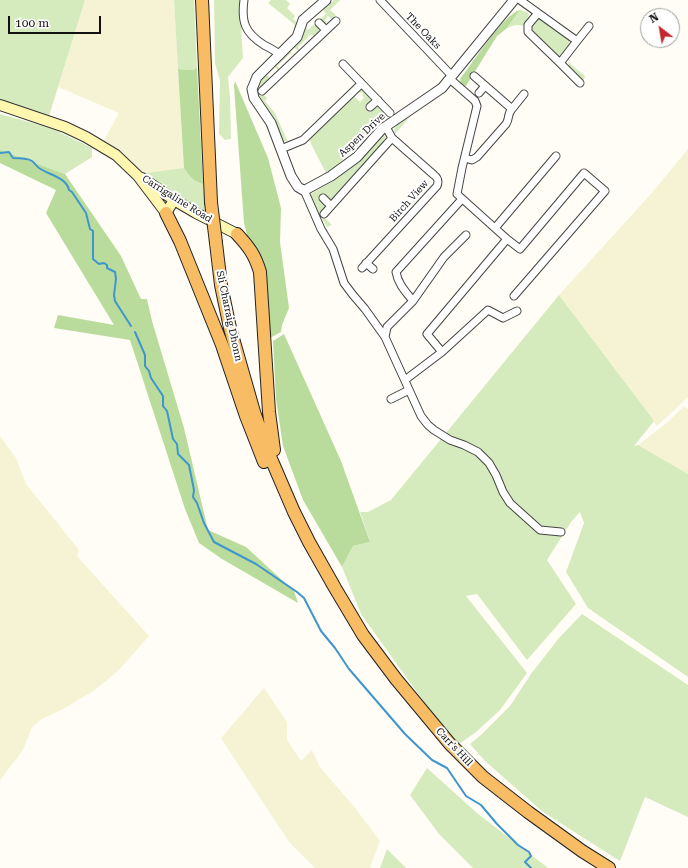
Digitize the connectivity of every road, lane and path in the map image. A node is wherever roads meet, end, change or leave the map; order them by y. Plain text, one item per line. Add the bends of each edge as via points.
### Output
1 (202, 0) edge
2 (244, 0) edge
3 (326, 0) edge
4 (380, 0) edge
5 (520, 0) edge
6 (510, 1) edge
7 (538, 13) junction
8 (336, 21) dead end
9 (319, 23) dead end
10 (589, 26) dead end
11 (326, 30) junction
12 (577, 41) junction
13 (280, 55) junction
14 (560, 63) junction
15 (343, 64) dead end
16 (266, 67) junction
17 (474, 76) dead end
18 (276, 77) junction
19 (451, 77) junction
20 (580, 83) dead end
21 (361, 84) junction
22 (485, 86) junction
23 (262, 92) dead end
24 (479, 93) dead end
25 (524, 94) dead end
26 (378, 100) junction
27 (0, 105) edge
28 (370, 107) dead end
29 (512, 109) junction
30 (392, 116) junction
31 (386, 127) junction
32 (392, 138) junction
33 (281, 149) junction
34 (556, 156) dead end
35 (465, 158) junction
36 (138, 176) junction
37 (304, 190) junction
38 (323, 198) dead end
39 (462, 199) junction
40 (174, 200) junction
41 (331, 206) junction
42 (166, 212) junction
43 (324, 214) dead end
44 (495, 228) junction
45 (236, 234) joint
46 (466, 235) dead end
47 (507, 239) junction
48 (373, 269) dead end
49 (514, 296) dead end
50 (414, 301) junction
51 (517, 311) dead end
52 (385, 337) junction
53 (442, 352) junction
54 (405, 380) junction
55 (409, 390) junction
56 (391, 399) dead end
57 (561, 532) dead end
58 (335, 588) junction
59 (609, 868) edge

1 - 58 highway, Sli Charraig Dhonn, bridge via 211,202 221,286 230,328 269,454 294,512
2 - 13 street via 243,20 250,35
3 - 13 street via 303,20 297,37
4 - 19 street, The Oaks
5 - 7 street
6 - 19 street
7 - 12 street
7 - 14 street via 528,25 528,32
8 - 11 street
9 - 11 street
10 - 12 street
11 - 18 street
12 - 14 street
13 - 16 street
14 - 20 street
15 - 21 street, Aspen Drive
16 - 18 street
16 - 33 street via 255,80 252,93 270,121
17 - 22 street
18 - 23 street
19 - 30 street via 433,95
19 - 35 street, The Oaks via 478,106
21 - 26 street, Aspen Drive
21 - 33 street via 304,140
22 - 24 street
22 - 29 street
25 - 29 street
26 - 28 street, Aspen Drive
26 - 30 street, Aspen Drive
27 - 36 main road, Carrigaline Road via 85,136 116,155
29 - 35 street via 506,124 477,158
30 - 31 street, Aspen Drive
31 - 32 street, Birch View
31 - 37 street, Aspen Drive via 376,134 356,157 331,176
32 - 41 street
32 - 48 street, Birch View via 434,175 438,183 364,266
33 - 37 street via 291,176 298,188
34 - 44 street
35 - 39 street via 457,191
36 - 40 main road, Carrigaline Road
36 - 42 main road, Carrigaline Road
37 - 52 street via 333,249 344,282
38 - 41 street
39 - 44 street
39 - 50 street via 396,272 396,278
40 - 42 main road
40 - 45 main road, Carrigaline Road
41 - 43 street
42 - 58 highway via 222,346 257,446 277,491 302,541
44 - 47 street
45 - 58 highway via 256,258 260,272 274,451
46 - 50 street via 444,257
47 - 49 street via 520,249 584,173 605,190
47 - 53 street via 427,334
50 - 52 street via 387,327
51 - 53 street via 503,318 488,310
52 - 54 street
53 - 54 street
54 - 55 street
55 - 56 street
55 - 57 street via 428,425 450,440 478,452 489,463 510,503 540,530
58 - 59 highway, Carr's Hill via 366,639 450,744 483,777 528,812

